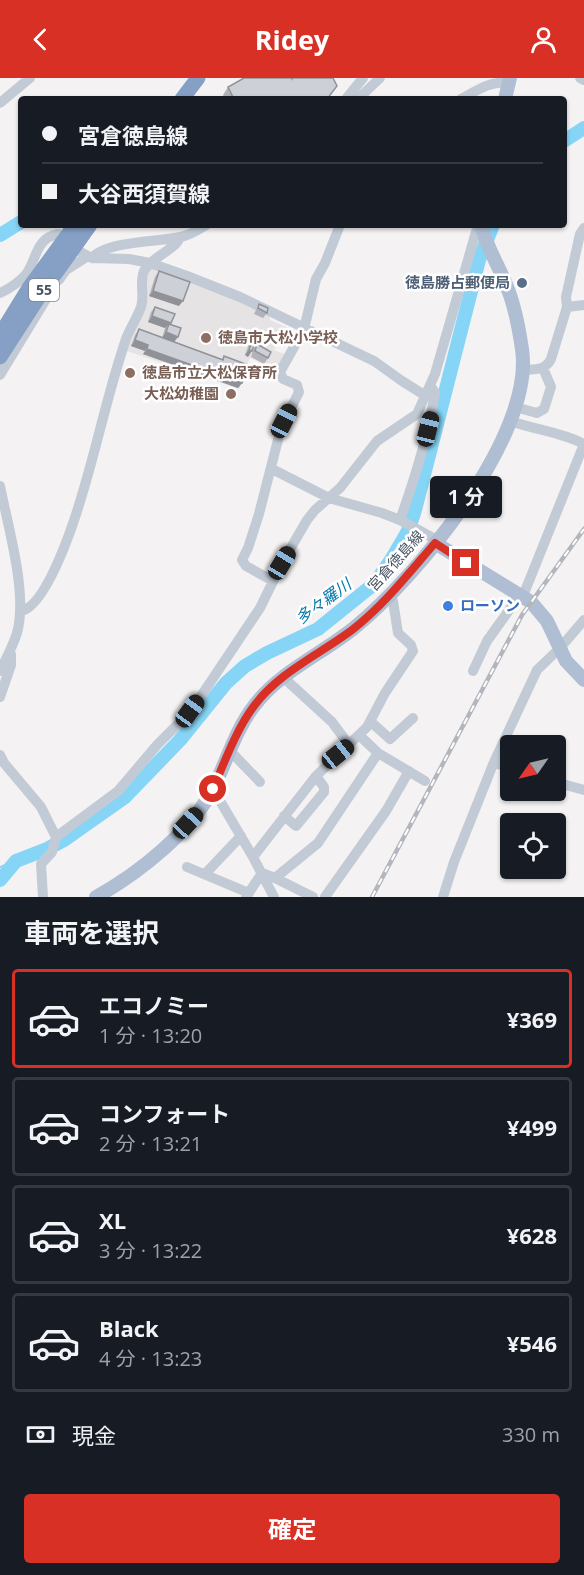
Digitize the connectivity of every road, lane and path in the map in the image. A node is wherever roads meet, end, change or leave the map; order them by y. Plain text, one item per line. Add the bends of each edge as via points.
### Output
1 (30, 78) edge
2 (186, 78) edge
3 (198, 78) edge
4 (363, 78) edge
5 (380, 78) edge
6 (510, 80) edge
7 (172, 96) edge
8 (184, 96) edge
9 (348, 96) edge
10 (361, 96) edge
11 (467, 96) edge
12 (506, 96) edge
13 (0, 103) edge
14 (74, 228) edge
15 (87, 228) edge
16 (200, 228) edge
17 (339, 228) edge
18 (479, 228) edge
19 (481, 228) edge
20 (584, 228) edge
21 (180, 237) junction
22 (70, 243) junction
23 (90, 257) junction
24 (150, 263) junction
25 (0, 293) edge
26 (584, 306) edge
27 (567, 307) junction
28 (304, 328) junction
29 (0, 335) edge
30 (0, 357) edge
31 (543, 368) junction
32 (523, 370) junction
33 (0, 375) edge
34 (428, 391) junction
35 (515, 407) junction
36 (537, 413) junction
37 (511, 421) junction
38 (542, 431) junction
39 (584, 444) edge
40 (272, 469) junction
41 (0, 486) edge
42 (328, 498) junction
43 (402, 521) junction
44 (435, 543) junction
45 (273, 581) junction
46 (389, 595) junction
47 (521, 596) junction
48 (21, 611) junction
49 (584, 621) edge
50 (561, 648) junction
51 (10, 651) junction
52 (0, 671) edge
53 (473, 671) dead end
54 (284, 678) junction
55 (584, 680) edge
56 (0, 697) edge
57 (413, 718) dead end
58 (371, 722) junction
59 (358, 735) junction
60 (349, 745) junction
61 (229, 753) junction
62 (378, 753) junction
63 (0, 755) edge
64 (494, 762) junction
65 (500, 765) edge
66 (409, 771) junction
67 (316, 776) junction
68 (424, 781) dead end
69 (260, 782) dead end
70 (566, 785) edge
71 (213, 789) junction
72 (584, 790) edge
73 (284, 816) junction
74 (241, 836) junction
75 (56, 838) junction
76 (253, 856) junction
77 (187, 867) dead end
78 (262, 873) junction
79 (205, 874) junction
80 (275, 878) junction
81 (247, 895) edge
82 (43, 897) edge
83 (96, 897) edge
84 (274, 897) edge
85 (314, 897) edge
86 (325, 897) edge
87 (443, 897) edge

1 - 13 street
2 - 7 highway
3 - 8 highway
4 - 9 street
5 - 10 street
6 - 11 street via 492,83
6 - 12 main road
14 - 22 highway, 55
15 - 22 highway, 55
16 - 21 street
17 - 28 street via 316,279
18 - 34 street
19 - 32 main road, 宮倉徳島線 via 508,288
20 - 27 street via 566,297
21 - 23 street via 110,247
21 - 24 street
22 - 23 street
22 - 25 street via 58,234 45,239 28,271
22 - 29 highway, 55 via 29,288
22 - 30 highway, 55
23 - 24 street
23 - 33 street via 66,270
24 - 28 street via 240,297
24 - 48 street via 142,276 141,306 126,340 87,484 66,542 41,592
26 - 27 street
27 - 31 street via 551,359
28 - 34 street
28 - 40 street via 280,372 283,379 297,385 299,392 280,428
31 - 32 street
31 - 36 street via 551,387 543,409
32 - 35 main road, 宮倉徳島線
34 - 42 street via 417,414 377,441
34 - 43 street via 435,393 432,414
35 - 36 street
35 - 37 main road, 宮倉徳島線
36 - 38 street
37 - 38 street
37 - 44 main road, 宮倉徳島線 via 497,452
38 - 39 street
39 - 47 street
40 - 42 street
40 - 45 street via 242,560
41 - 48 street
42 - 43 street
42 - 45 street via 307,520
43 - 44 street via 433,538
44 - 46 main road, 宮倉徳島線
44 - 47 main road
45 - 75 street via 260,608 190,711 118,791
46 - 54 main road, 宮倉徳島線 via 353,629
46 - 58 street via 398,633 413,651
47 - 50 main road via 547,621
47 - 53 street via 487,641
48 - 51 street
49 - 50 street
50 - 55 main road via 566,661
50 - 64 street via 537,670
51 - 52 street
51 - 56 street via 11,665
54 - 60 street via 332,722
54 - 61 main road, 宮倉徳島線 via 253,706
57 - 58 street via 390,739
58 - 59 street
59 - 60 street
59 - 62 street
60 - 67 street
61 - 69 street
61 - 71 main road, 宮倉徳島線
62 - 66 street
62 - 80 street via 318,843
63 - 75 street via 41,807
64 - 65 street
64 - 87 street
66 - 68 street
66 - 86 street via 386,811
67 - 73 street
67 - 73 street via 324,792 296,826
70 - 72 street
71 - 74 street
71 - 83 main road, 宮倉徳島線 via 196,814 154,858
73 - 76 street
74 - 76 street
74 - 79 street
75 - 82 street via 52,852 41,864
76 - 78 street
77 - 79 street
78 - 80 street
78 - 81 street
78 - 84 street
79 - 81 street
80 - 85 street

